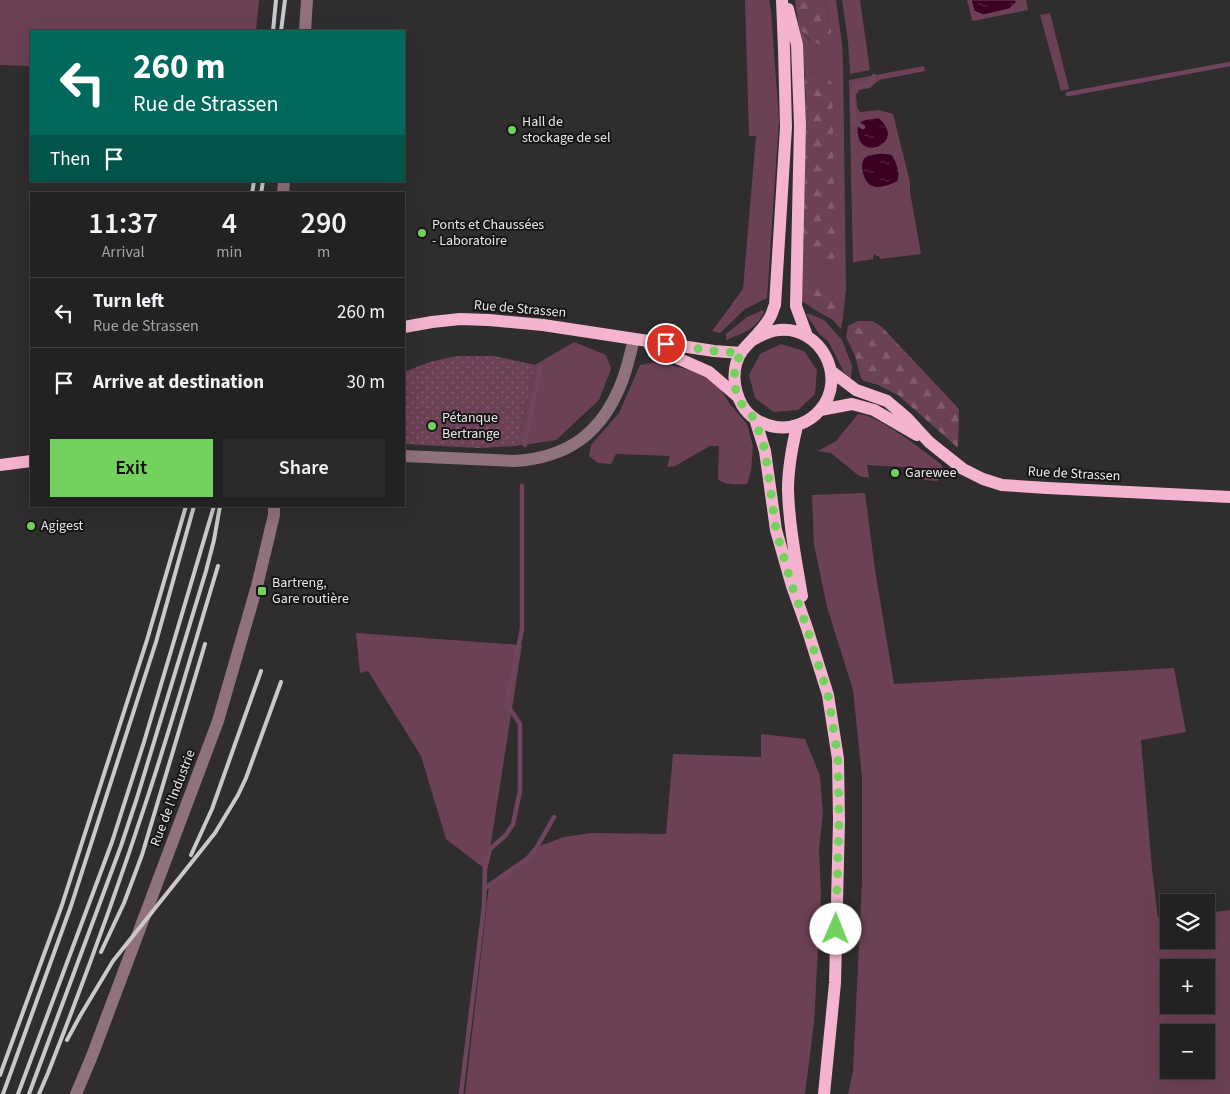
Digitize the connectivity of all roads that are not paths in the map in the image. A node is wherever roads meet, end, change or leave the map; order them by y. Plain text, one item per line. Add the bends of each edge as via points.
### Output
1 (307, 0) edge
2 (783, 0) edge
3 (305, 30) edge
4 (405, 327) edge
5 (807, 336) junction
6 (634, 339) junction
7 (751, 341) junction
8 (741, 353) junction
9 (831, 370) junction
10 (737, 396) junction
11 (820, 410) junction
12 (755, 419) junction
13 (797, 426) junction
14 (929, 442) junction
15 (405, 456) edge
16 (30, 462) edge
17 (0, 465) edge
18 (1230, 497) edge
19 (274, 507) edge
20 (806, 625) junction
21 (76, 1094) edge
22 (824, 1094) edge

1 - 3 street
2 - 5 main road via 797,45 800,125 796,306
2 - 7 main road via 786,128 775,305 770,318
4 - 6 main road, Rue de Strassen via 460,319 489,320
5 - 7 main road via 778,330
5 - 9 main road via 818,345
6 - 8 main road, Rue de Strassen
6 - 10 main road, Rue de Strassen via 709,372
6 - 15 street via 622,382 607,414 592,431 568,448 548,456 514,461
7 - 8 main road
8 - 10 main road via 734,374
9 - 11 main road via 831,386
9 - 14 main road, Rue de Strassen via 856,390 887,401
10 - 12 main road
11 - 13 main road
11 - 14 main road, Rue de Strassen via 852,404 874,410
12 - 13 main road via 782,428
12 - 20 main road via 765,450 776,530
13 - 20 main road via 788,490
14 - 18 main road, Rue de Strassen via 963,469 1002,485
16 - 17 main road
19 - 21 street, Rue de l'Industrie via 257,586 218,721
20 - 22 main road via 828,695 838,759 835,983

